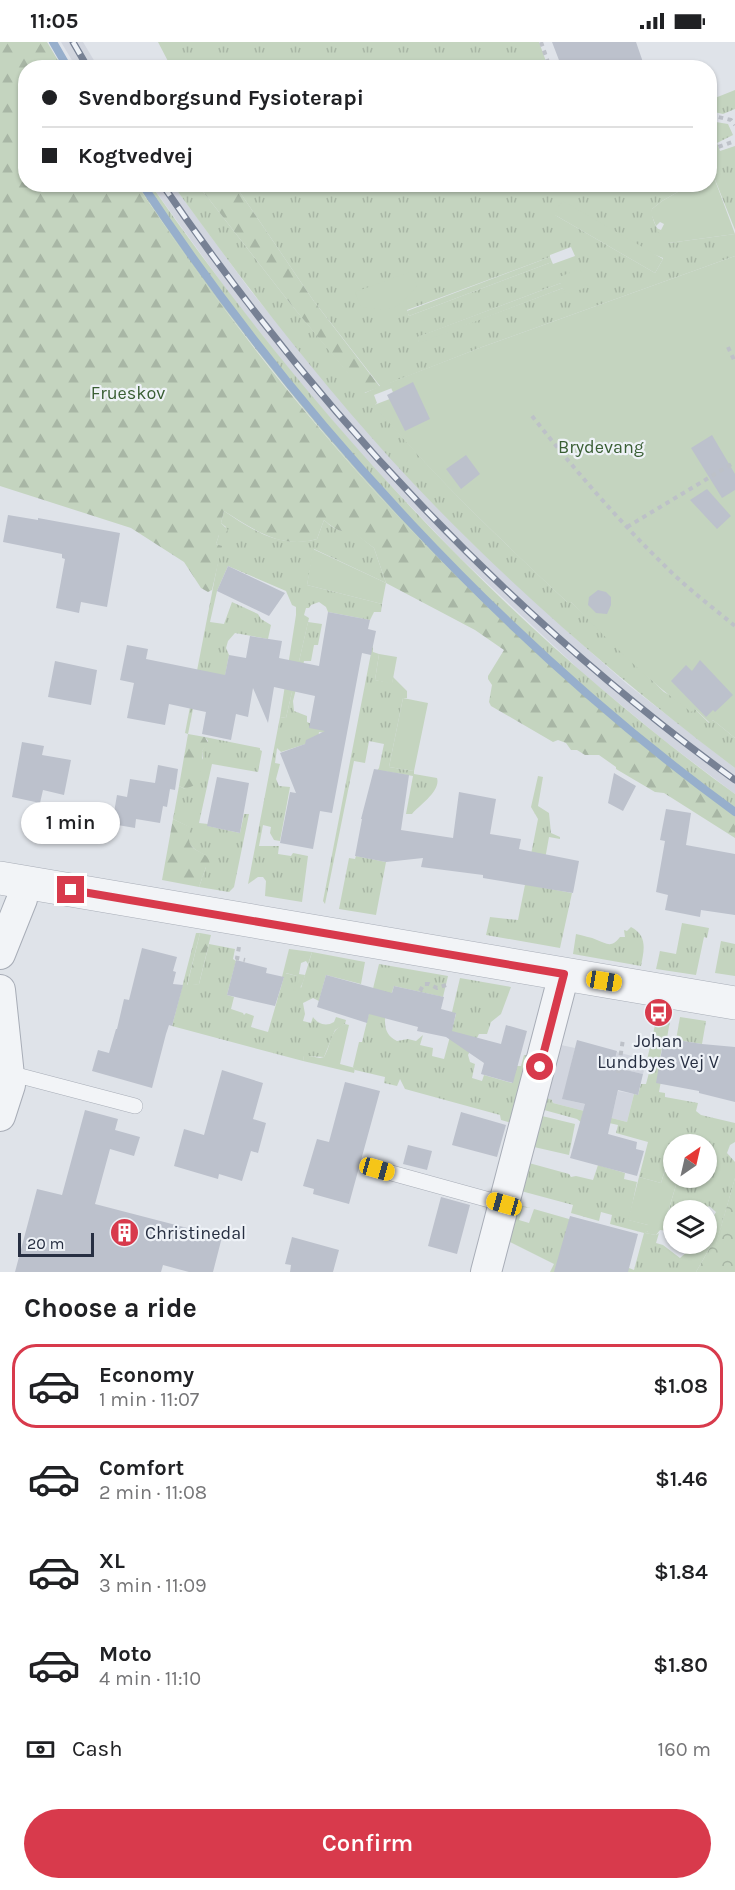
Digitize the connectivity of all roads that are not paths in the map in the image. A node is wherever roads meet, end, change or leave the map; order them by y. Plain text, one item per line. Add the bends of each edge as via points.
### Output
1 (12, 880) edge
2 (0, 954) edge
3 (564, 974) junction
4 (0, 990) edge
5 (735, 1004) edge
6 (9, 1073) junction
7 (135, 1107) dead end
8 (0, 1116) edge
9 (377, 1169) dead end
10 (504, 1204) junction
11 (486, 1272) edge

1 - 2 street via 22,899
1 - 3 street
3 - 5 street
3 - 10 street
4 - 6 street
6 - 7 lane
6 - 8 street via 10,1085
9 - 10 lane
10 - 11 street

